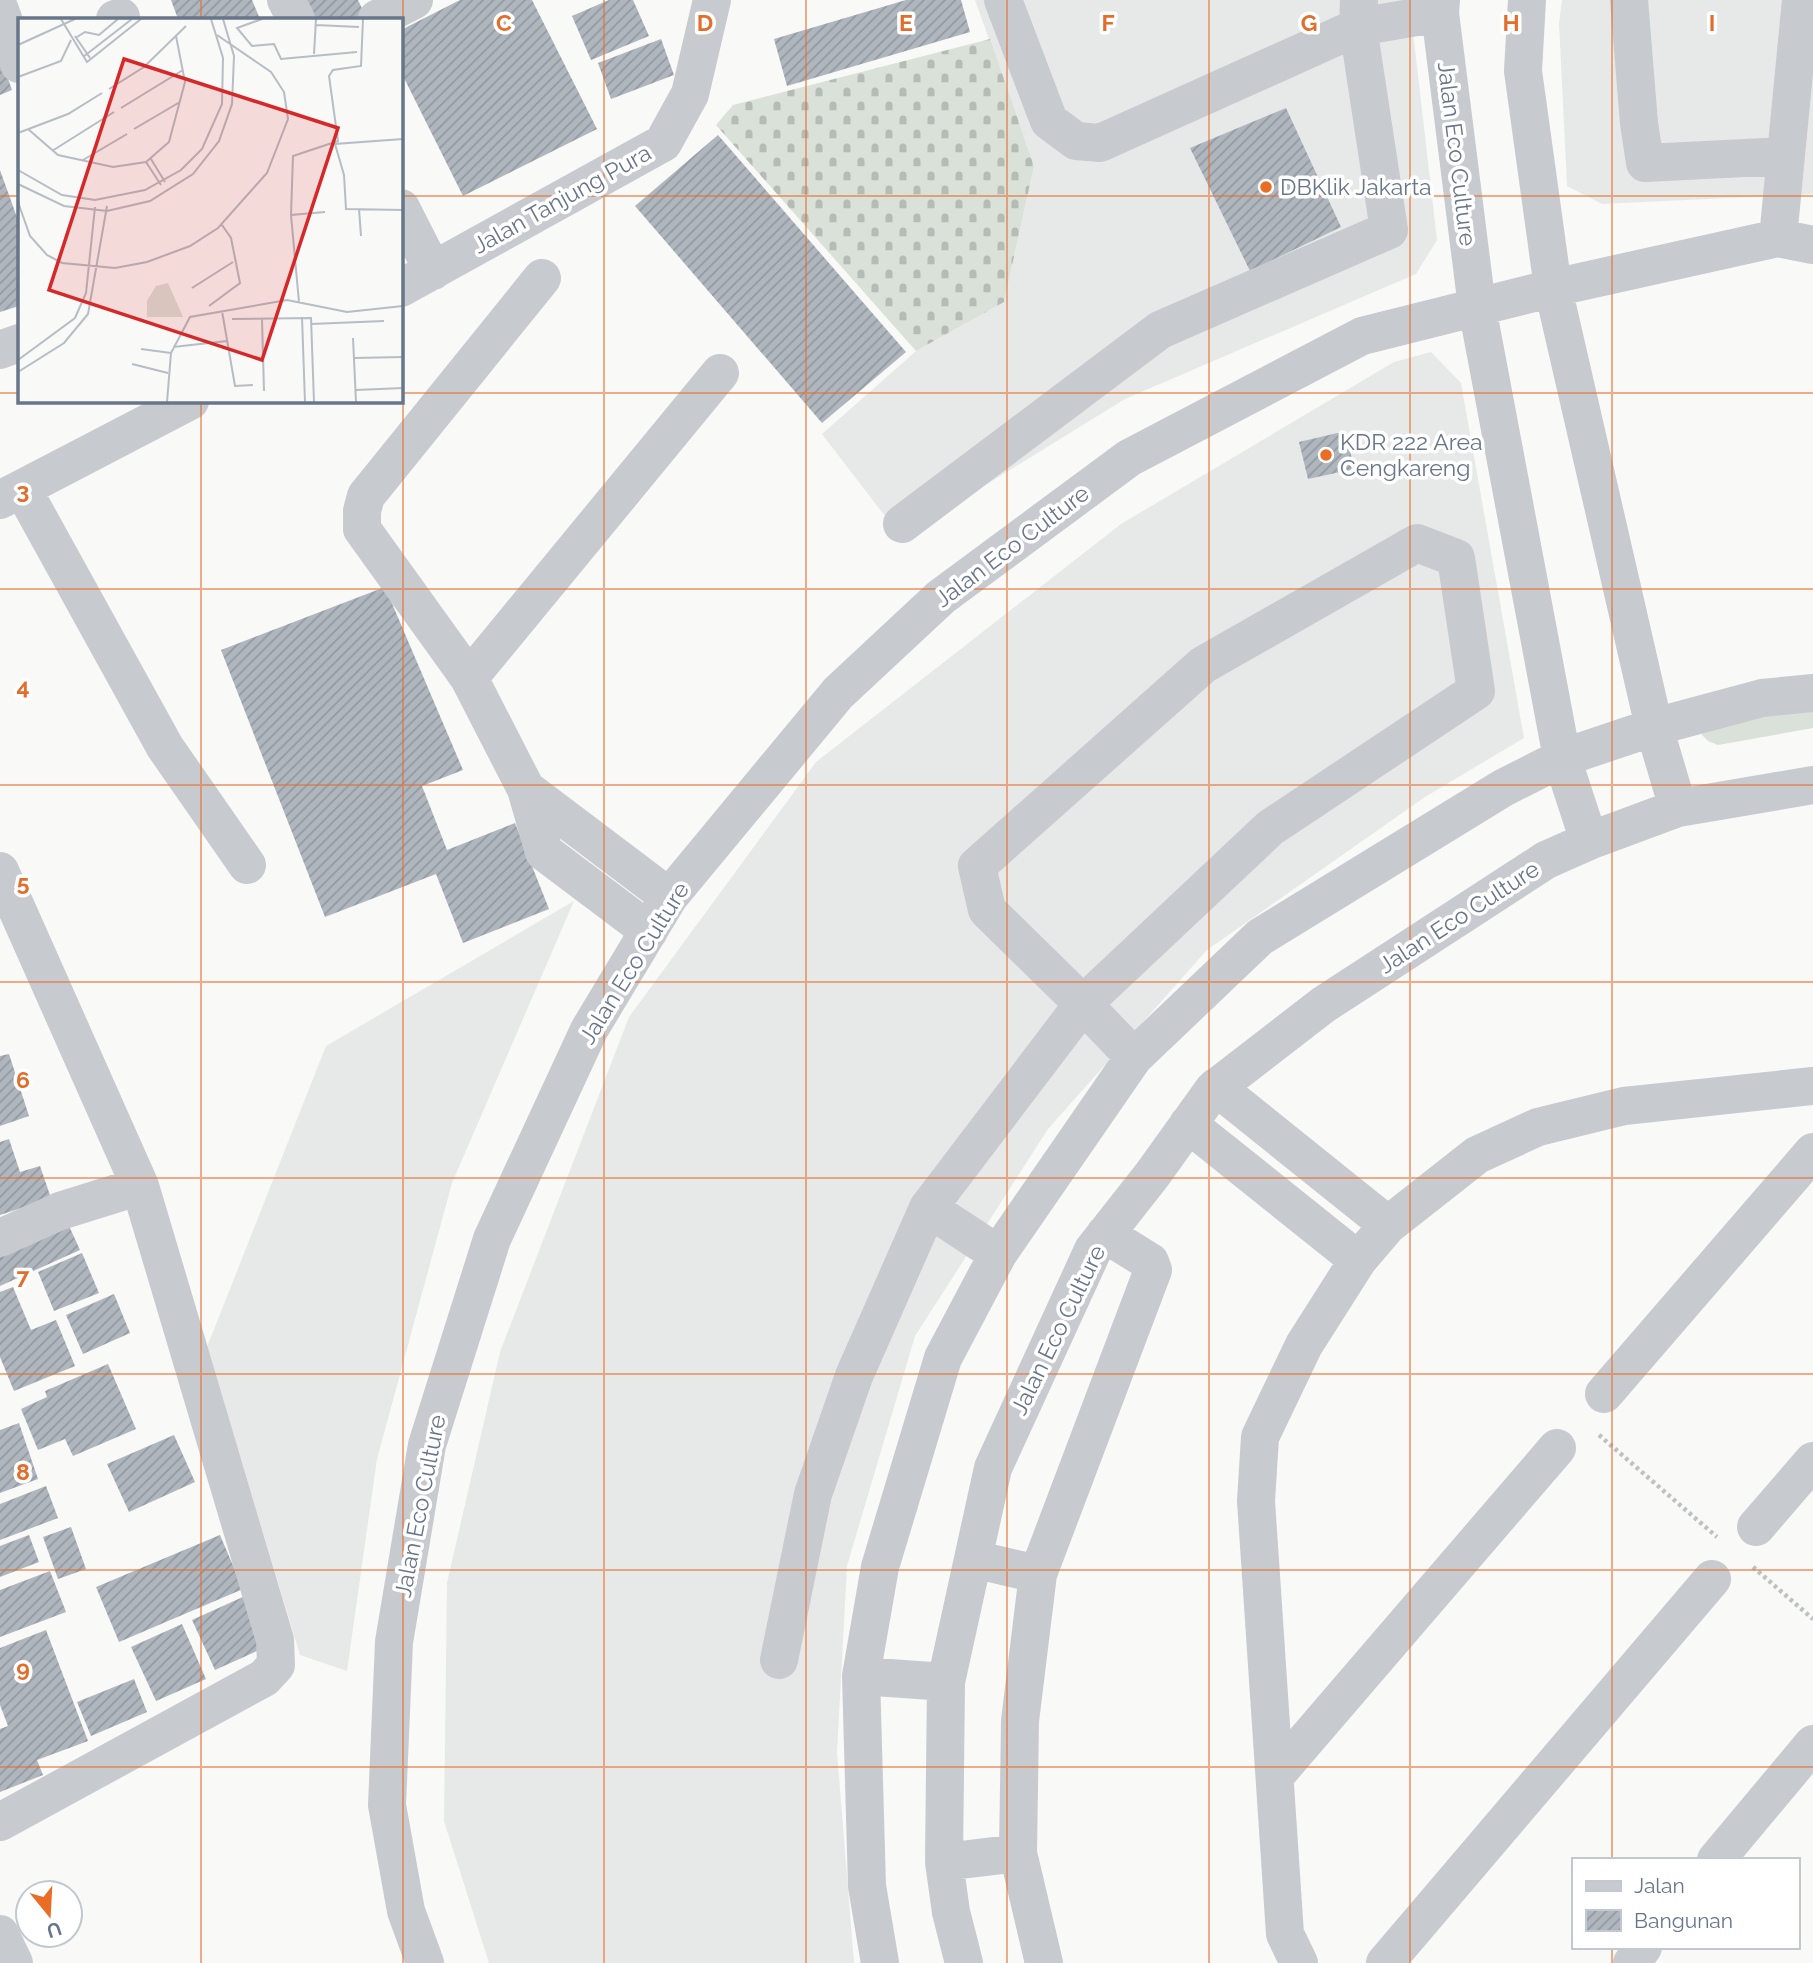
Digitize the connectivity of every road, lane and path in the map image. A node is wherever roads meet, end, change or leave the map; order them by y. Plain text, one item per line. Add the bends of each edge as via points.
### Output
1 (286, 0) edge
2 (414, 0) edge
3 (712, 0) edge
4 (1003, 0) edge
5 (1527, 0) edge
6 (1629, 0) edge
7 (1801, 0) edge
8 (1440, 6) edge
9 (0, 10) edge
10 (1358, 14) edge
11 (295, 18) edge
12 (379, 18) edge
13 (18, 60) edge
14 (1786, 156) junction
15 (402, 212) edge
16 (1796, 241) edge
17 (542, 278) dead end
18 (417, 279) edge
19 (1553, 288) junction
20 (1477, 307) junction
21 (18, 344) edge
22 (0, 351) edge
23 (720, 373) dead end
24 (188, 402) edge
25 (11, 495) edge
26 (902, 524) dead end
27 (469, 678) junction
28 (1813, 693) edge
29 (1654, 727) junction
30 (1562, 758) junction
31 (1813, 785) edge
32 (526, 789) junction
33 (1678, 808) junction
34 (1589, 841) junction
35 (247, 865) dead end
36 (0, 871) edge
37 (669, 897) junction
38 (649, 931) junction
39 (1083, 1004) junction
40 (1134, 1057) junction
41 (1813, 1086) edge
42 (1216, 1087) junction
43 (1188, 1124) junction
44 (1813, 1152) edge
45 (141, 1186) junction
46 (928, 1208) junction
47 (1388, 1224) junction
48 (1105, 1234) junction
49 (0, 1238) edge
50 (998, 1254) junction
51 (1358, 1260) junction
52 (1598, 1411) joint
53 (1558, 1448) dead end
54 (1813, 1461) edge
55 (1742, 1544) junction
56 (973, 1559) junction
57 (1038, 1574) junction
58 (1712, 1579) dead end
59 (1813, 1619) edge
60 (779, 1660) dead end
61 (861, 1676) junction
62 (946, 1682) junction
63 (1813, 1744) edge
64 (1275, 1776) junction
65 (0, 1822) edge
66 (1017, 1853) junction
67 (1718, 1858) edge
68 (944, 1861) junction
69 (0, 1934) edge
70 (14, 1963) edge
71 (425, 1963) edge
72 (880, 1963) edge
73 (964, 1963) edge
74 (1044, 1963) edge
75 (1298, 1963) edge
76 (1385, 1963) edge

1 - 11 street
2 - 12 street
3 - 18 street, Jalan Tanjung Pura via 690,94 663,143
4 - 10 street via 1049,121 1076,141 1100,143
5 - 19 street via 1523,71
6 - 14 street via 1645,163
7 - 14 street
8 - 10 street
8 - 20 street, Jalan Eco Culture
9 - 13 street
10 - 26 street via 1390,230 1160,330
14 - 16 street
15 - 18 street
16 - 19 street, Jalan Eco Culture
17 - 27 street via 366,496 362,511 362,528
19 - 20 street, Jalan Eco Culture
19 - 29 street
20 - 30 street, Jalan Eco Culture
20 - 37 street, Jalan Eco Culture via 1362,336 1129,458 941,597 838,693
21 - 22 street
23 - 27 street
24 - 25 street
25 - 35 street via 165,747
27 - 32 street
28 - 29 street via 1762,698
29 - 30 street
29 - 33 street
30 - 34 street, Jalan Eco Culture
30 - 40 street via 1503,788 1260,937
31 - 33 street, Jalan Eco Culture
32 - 37 street
32 - 38 street via 544,852
33 - 34 street, Jalan Eco Culture
34 - 42 street, Jalan Eco Culture via 1546,860 1323,1005
36 - 45 street
37 - 38 street, Jalan Eco Culture
38 - 71 street, Jalan Eco Culture via 589,1030 492,1239 427,1445 394,1642 387,1805 406,1911
39 - 39 street via 1270,828 1476,691 1456,558 1417,543 1203,666 977,866 987,911
39 - 40 street
39 - 46 street
40 - 50 street
41 - 47 street via 1624,1106 1538,1127 1476,1154
42 - 43 street, Jalan Eco Culture
42 - 47 street
43 - 48 street, Jalan Eco Culture
43 - 51 street
44 - 52 street
45 - 49 street via 60,1211
45 - 65 street via 275,1640 276,1665 264,1678
46 - 50 street
46 - 60 street via 855,1376 813,1494
47 - 51 street
48 - 56 street, Jalan Eco Culture via 1093,1250 993,1468
48 - 57 street via 1150,1262 1153,1270
50 - 61 street via 943,1358 880,1567
51 - 64 street via 1304,1345 1260,1437 1256,1501
52 - 55 path
53 - 64 street
54 - 55 street
55 - 59 path
56 - 57 street
56 - 62 street, Jalan Eco Culture
57 - 66 street via 1020,1721
58 - 76 street
61 - 62 street
61 - 72 street via 867,1885
62 - 68 street, Jalan Eco Culture
63 - 67 street
64 - 75 street via 1285,1934
66 - 68 street
66 - 74 street
68 - 73 street, Jalan Eco Culture
69 - 70 street

